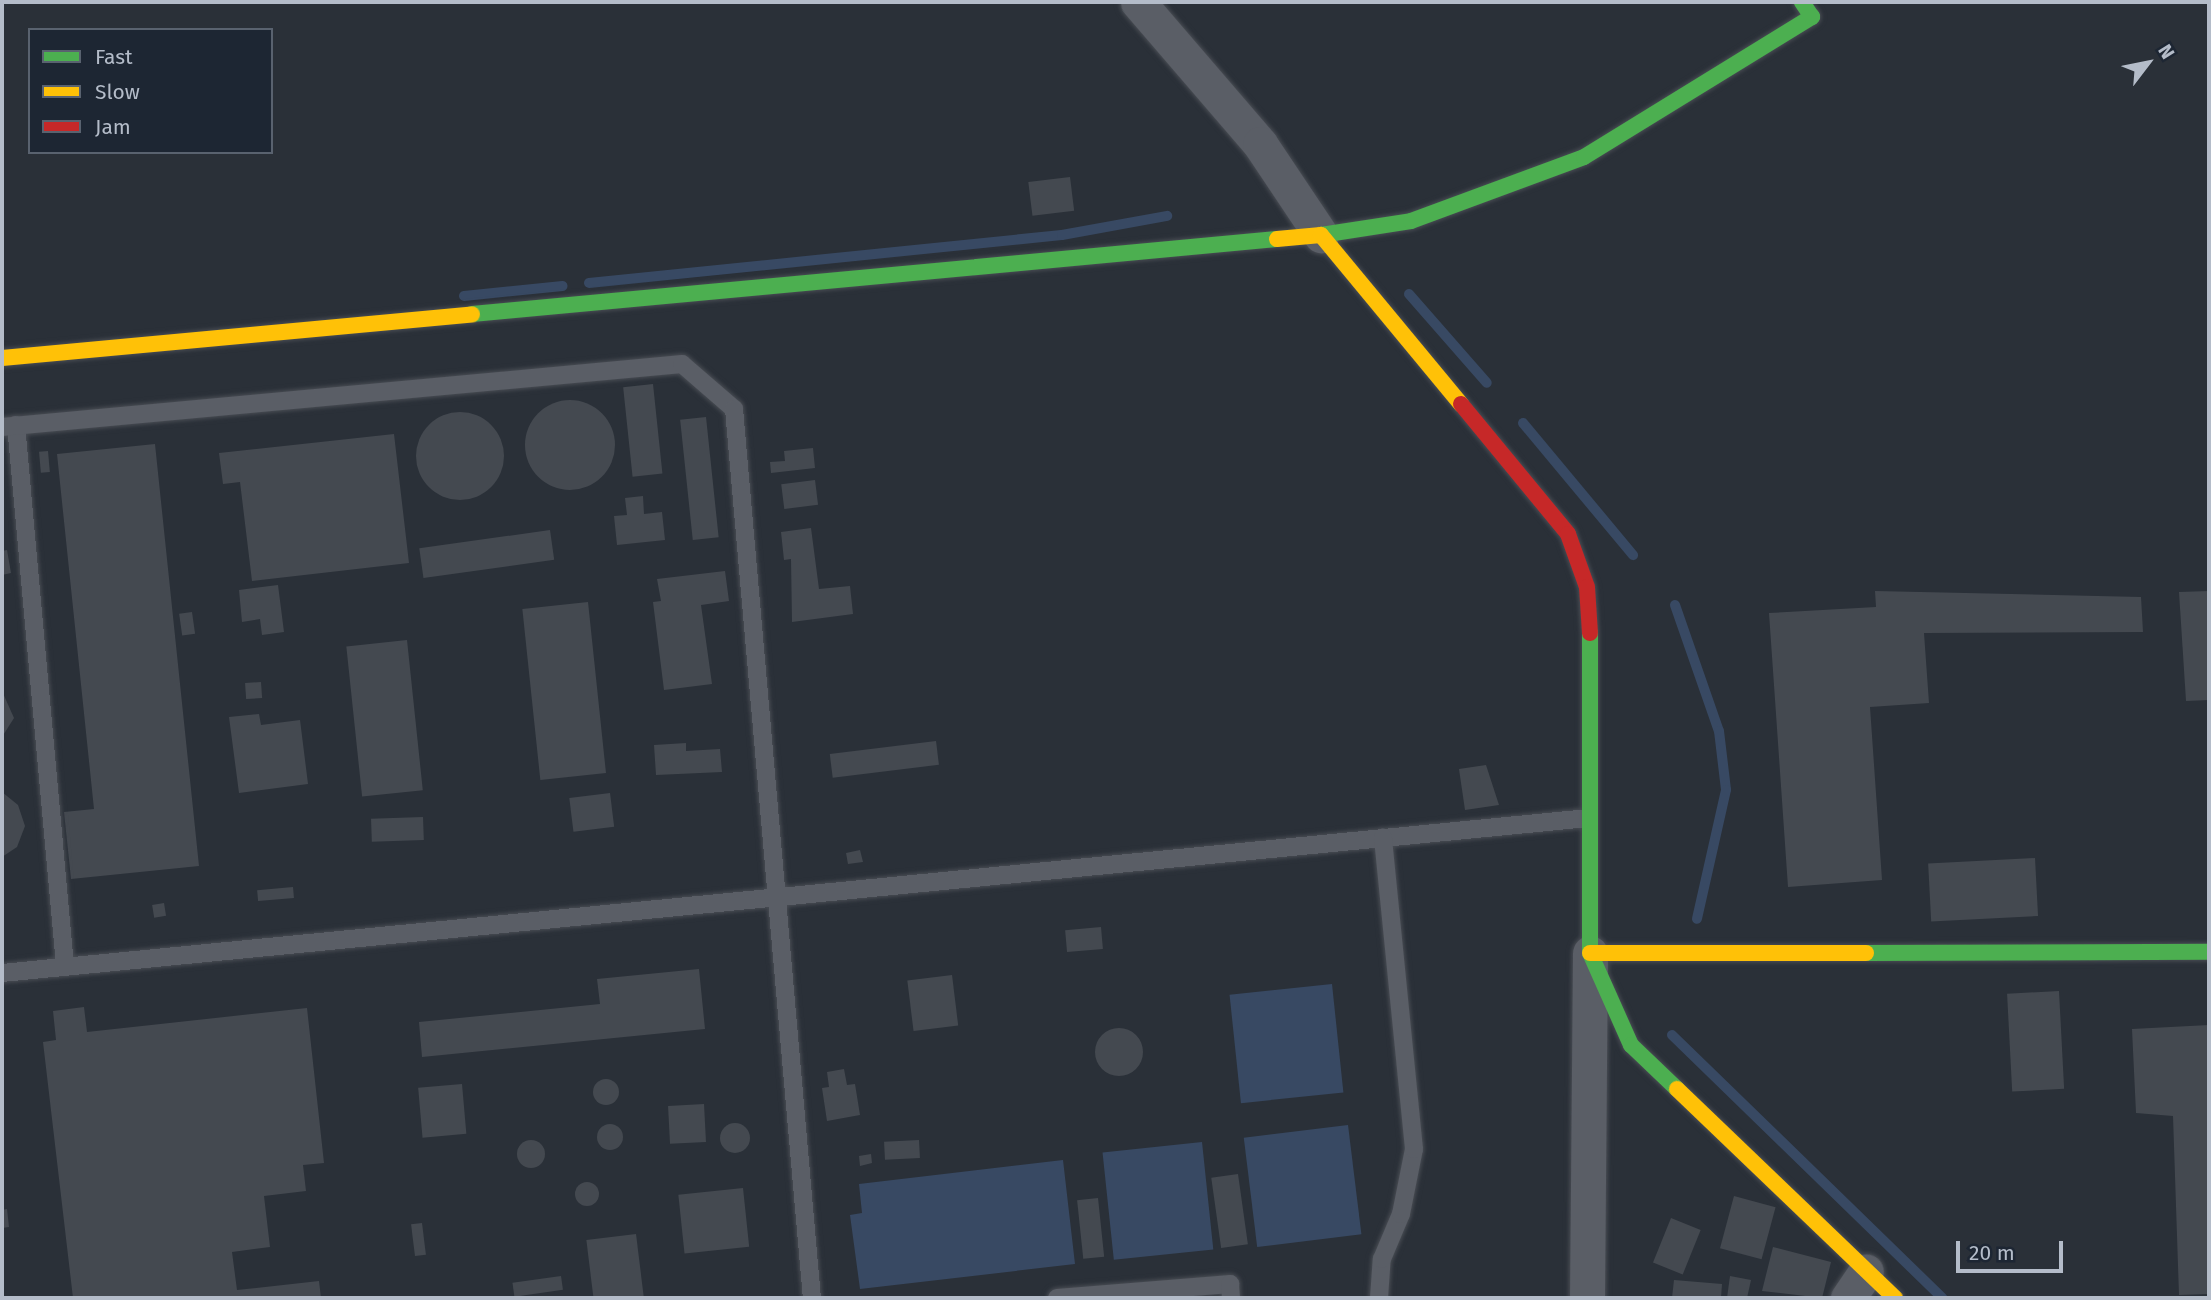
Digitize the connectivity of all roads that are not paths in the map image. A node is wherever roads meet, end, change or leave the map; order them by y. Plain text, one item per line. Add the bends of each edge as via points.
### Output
1 (1138, 2) edge
2 (1802, 2) edge
3 (1321, 235) junction
4 (2, 358) edge
5 (9, 426) edge
6 (1588, 818) junction
7 (1384, 838) junction
8 (775, 892) junction
9 (2209, 952) edge
10 (1590, 953) junction
11 (65, 966) junction
12 (2, 973) edge
13 (1857, 1284) edge
14 (811, 1298) edge
15 (1057, 1298) edge
16 (1231, 1298) edge
17 (1379, 1298) edge
18 (1587, 1298) edge
19 (1895, 1298) edge

1 - 3 street via 1260,144
2 - 3 street via 1812,17 1584,157 1411,221
3 - 4 street
3 - 6 street via 1569,534 1587,587
5 - 8 lane via 682,364 734,409
5 - 11 lane
6 - 7 lane
6 - 10 street
7 - 8 lane
7 - 17 lane via 1414,1149 1401,1214 1382,1259
8 - 11 lane
8 - 14 lane
9 - 10 street
10 - 13 street via 1631,1045
10 - 18 street
11 - 12 lane
13 - 19 street
15 - 16 lane via 1230,1283

